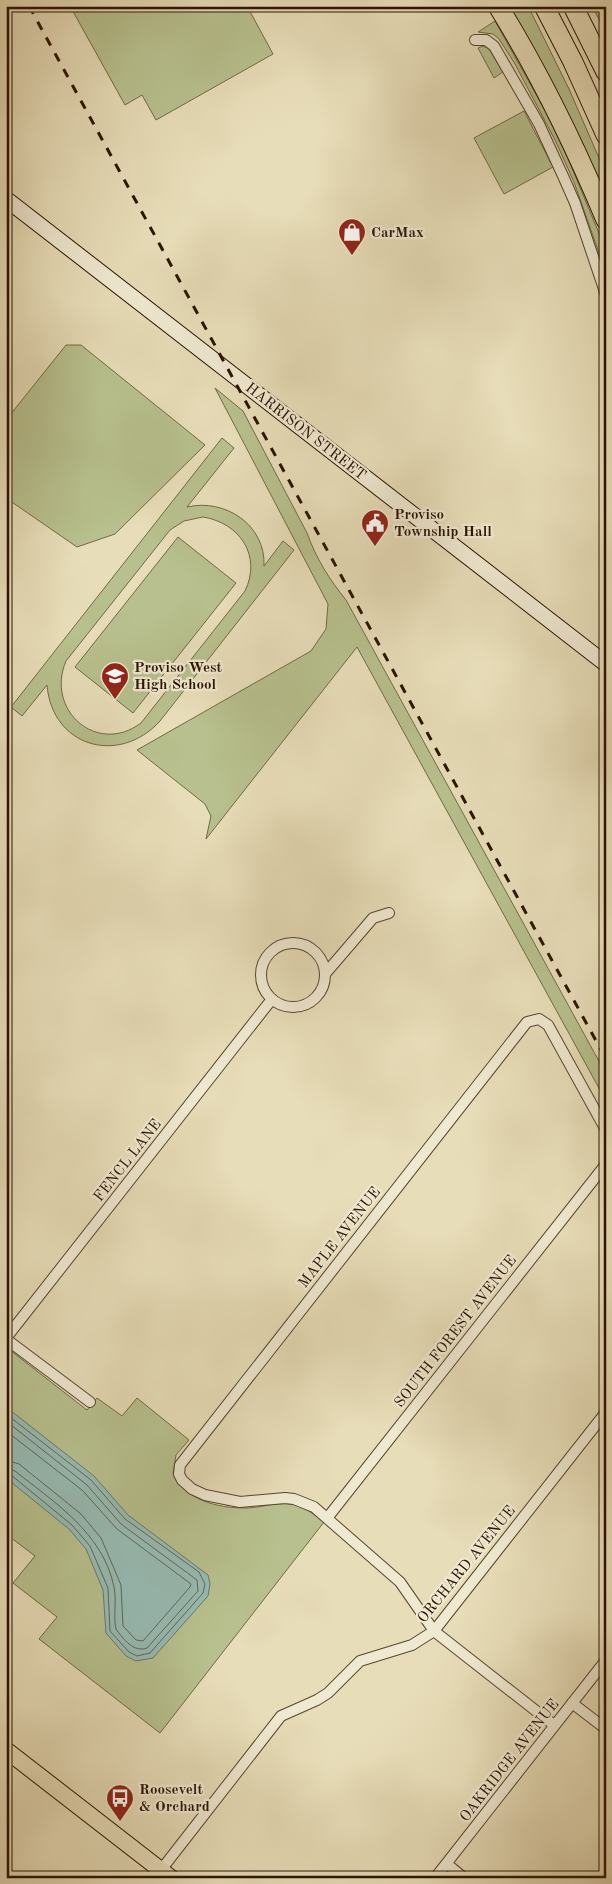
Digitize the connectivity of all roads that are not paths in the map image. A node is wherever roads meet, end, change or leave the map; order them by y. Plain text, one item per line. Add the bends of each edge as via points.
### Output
1 (498, 6) edge
2 (544, 6) edge
3 (574, 6) edge
4 (475, 40) dead end
5 (606, 72) edge
6 (606, 135) edge
7 (6, 199) edge
8 (606, 220) edge
9 (606, 295) edge
10 (606, 664) edge
11 (388, 912) dead end
12 (325, 974) junction
13 (272, 999) junction
14 (606, 1130) edge
15 (606, 1164) edge
16 (6, 1339) edge
17 (90, 1402) dead end
18 (606, 1412) edge
19 (328, 1517) junction
20 (434, 1631) junction
21 (606, 1660) edge
22 (572, 1703) junction
23 (554, 1725) junction
24 (606, 1730) edge
25 (6, 1750) edge
26 (447, 1864) junction
27 (166, 1874) edge
28 (435, 1878) edge
29 (464, 1878) edge

1 - 8 highway via 568,132
2 - 6 highway
3 - 5 highway
4 - 9 street via 486,40 494,46 539,124 575,203
7 - 10 main road, HARRISON STREET
11 - 12 street via 373,918
12 - 13 street via 322,989 302,1006 286,1006
12 - 13 street via 320,958 309,947 295,943 279,946 267,956 261,971 264,988
13 - 16 street, FENCL LANE
14 - 19 street, MAPLE AVENUE via 548,1025 534,1019 521,1029 180,1466 182,1480 205,1495 240,1502 294,1499
15 - 19 street, SOUTH FOREST AVENUE
16 - 17 street, FENCL LANE
18 - 20 street, ORCHARD AVENUE
19 - 20 street via 400,1582
20 - 23 street
20 - 27 street, ORCHARD AVENUE via 412,1646 360,1662 328,1693 281,1716
21 - 22 street, OAKRIDGE AVENUE
22 - 23 street, OAKRIDGE AVENUE
22 - 24 street
23 - 26 street, OAKRIDGE AVENUE
25 - 27 main road
26 - 28 street, OAKRIDGE AVENUE
26 - 29 street

